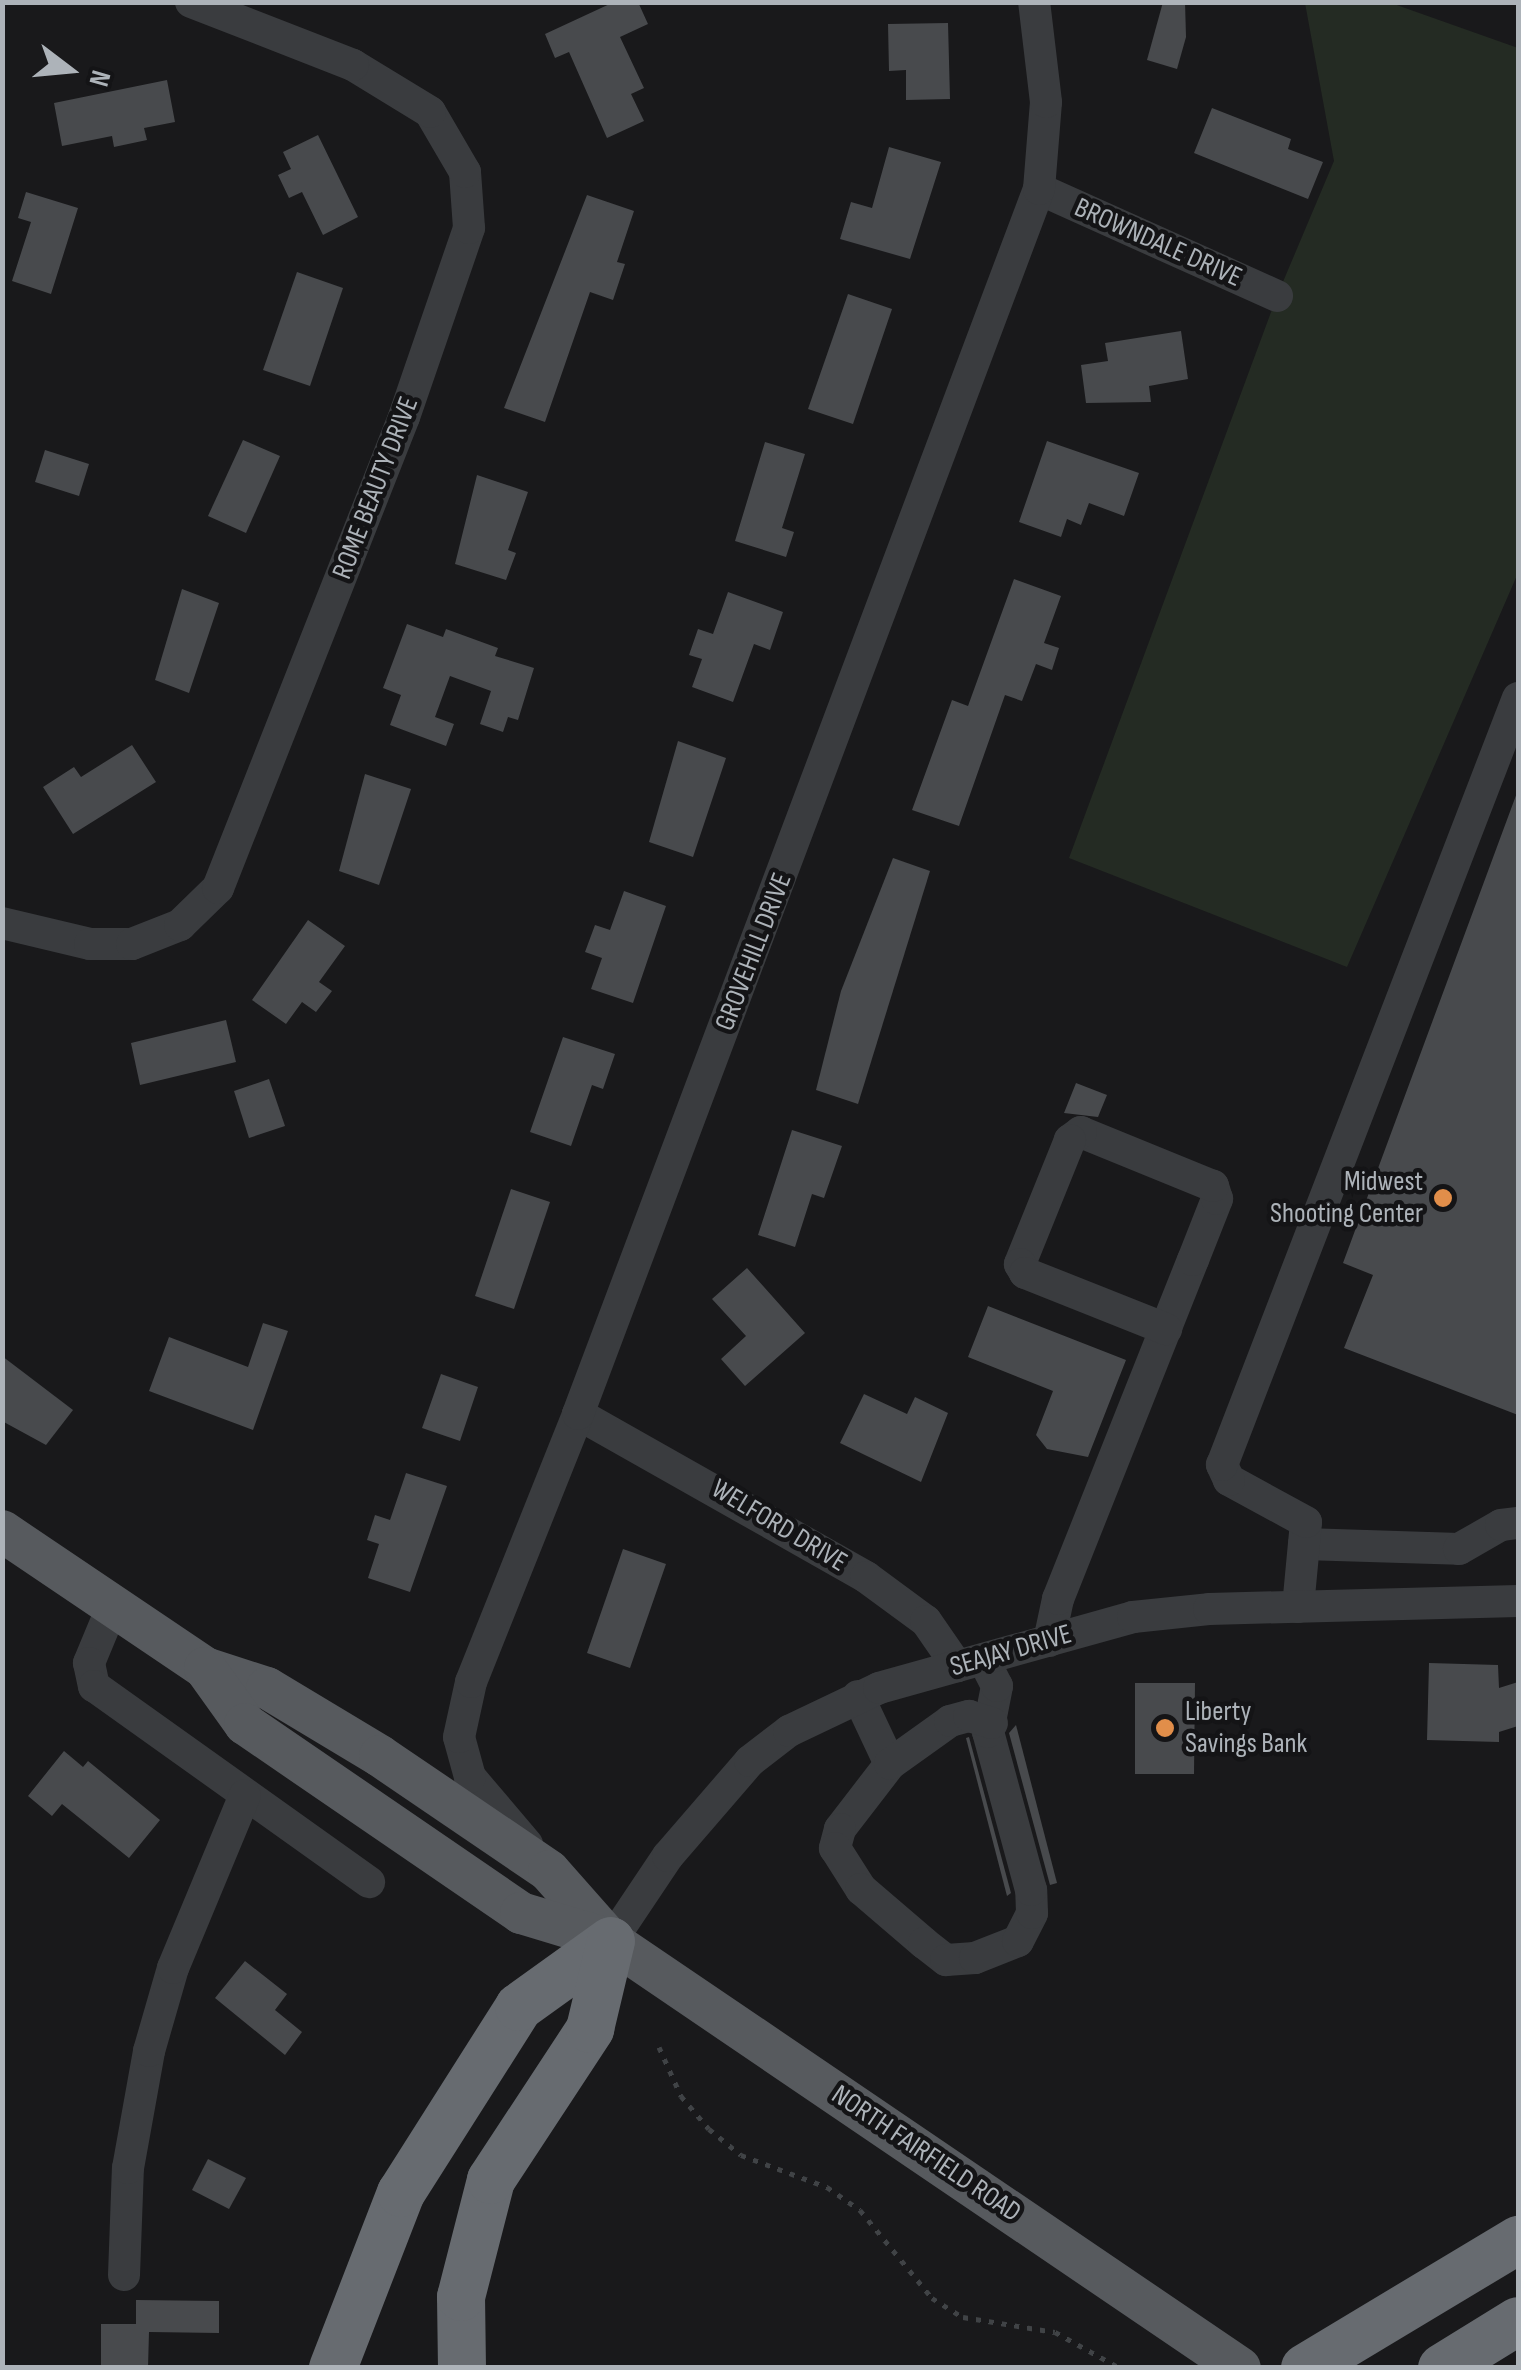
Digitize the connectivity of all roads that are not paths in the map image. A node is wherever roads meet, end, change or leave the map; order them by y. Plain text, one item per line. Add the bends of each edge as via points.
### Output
1 (191, 2) edge
2 (1034, 2) edge
3 (1040, 189) junction
4 (1277, 296) dead end
5 (1518, 698) edge
6 (4, 924) edge
7 (1166, 1329) junction
8 (578, 1414) junction
9 (1518, 1523) edge
10 (2, 1531) edge
11 (1304, 1544) junction
12 (1518, 1602) edge
13 (113, 1605) junction
14 (1298, 1607) junction
15 (1049, 1641) junction
16 (970, 1663) junction
17 (205, 1668) junction
18 (858, 1696) junction
19 (992, 1724) junction
20 (890, 1764) junction
21 (245, 1796) junction
22 (549, 1871) junction
23 (369, 1882) dead end
24 (611, 1940) junction
25 (1518, 2240) edge
26 (124, 2275) dead end
27 (1518, 2321) edge
28 (1370, 2327) junction
29 (334, 2368) edge
30 (462, 2368) edge
31 (1240, 2368) edge
32 (1286, 2368) edge
33 (1305, 2368) edge
34 (1442, 2368) edge

1 - 6 street, ROME BEAUTY DRIVE via 354,65 430,112 466,172 469,228 404,417 218,888 180,925 132,944 90,944
2 - 3 street, GROVEHILL DRIVE via 1046,102
3 - 4 street, BROWNDALE DRIVE
3 - 8 street, GROVEHILL DRIVE
5 - 11 street via 1222,1465 1229,1480 1300,1514
7 - 7 street via 1218,1199 1213,1186 1081,1132 1070,1140 1020,1264 1025,1273
7 - 15 street via 1058,1599
8 - 16 street, WELFORD DRIVE via 866,1578
8 - 22 street, GROVEHILL DRIVE via 471,1682 460,1737 470,1776
9 - 11 street via 1460,1549
10 - 13 main road, NORTH FAIRFIELD ROAD
11 - 14 street
12 - 14 street, SEAJAY DRIVE
13 - 17 main road, NORTH FAIRFIELD ROAD
13 - 21 street via 89,1663 94,1686
14 - 15 street, SEAJAY DRIVE via 1133,1617
15 - 16 street, SEAJAY DRIVE
16 - 18 street, SEAJAY DRIVE
16 - 19 street via 997,1686
17 - 22 main road, NORTH FAIRFIELD ROAD via 268,1688
17 - 24 main road, NORTH FAIRFIELD ROAD via 245,1724 521,1913
18 - 20 street
18 - 24 street, SEAJAY DRIVE via 789,1731 750,1761 668,1856
19 - 20 street via 969,1716 950,1721
19 - 20 street via 1032,1913 1018,1940 974,1958 946,1960 924,1943 860,1889 835,1848 840,1830
21 - 23 street
21 - 26 street via 173,1968 150,2051 128,2168
22 - 24 main road, NORTH FAIRFIELD ROAD
24 - 29 highway via 519,2007 402,2193
24 - 30 highway via 590,2029 492,2180 461,2297
24 - 31 main road, NORTH FAIRFIELD ROAD
25 - 28 highway
27 - 34 highway
28 - 32 highway
28 - 33 highway

